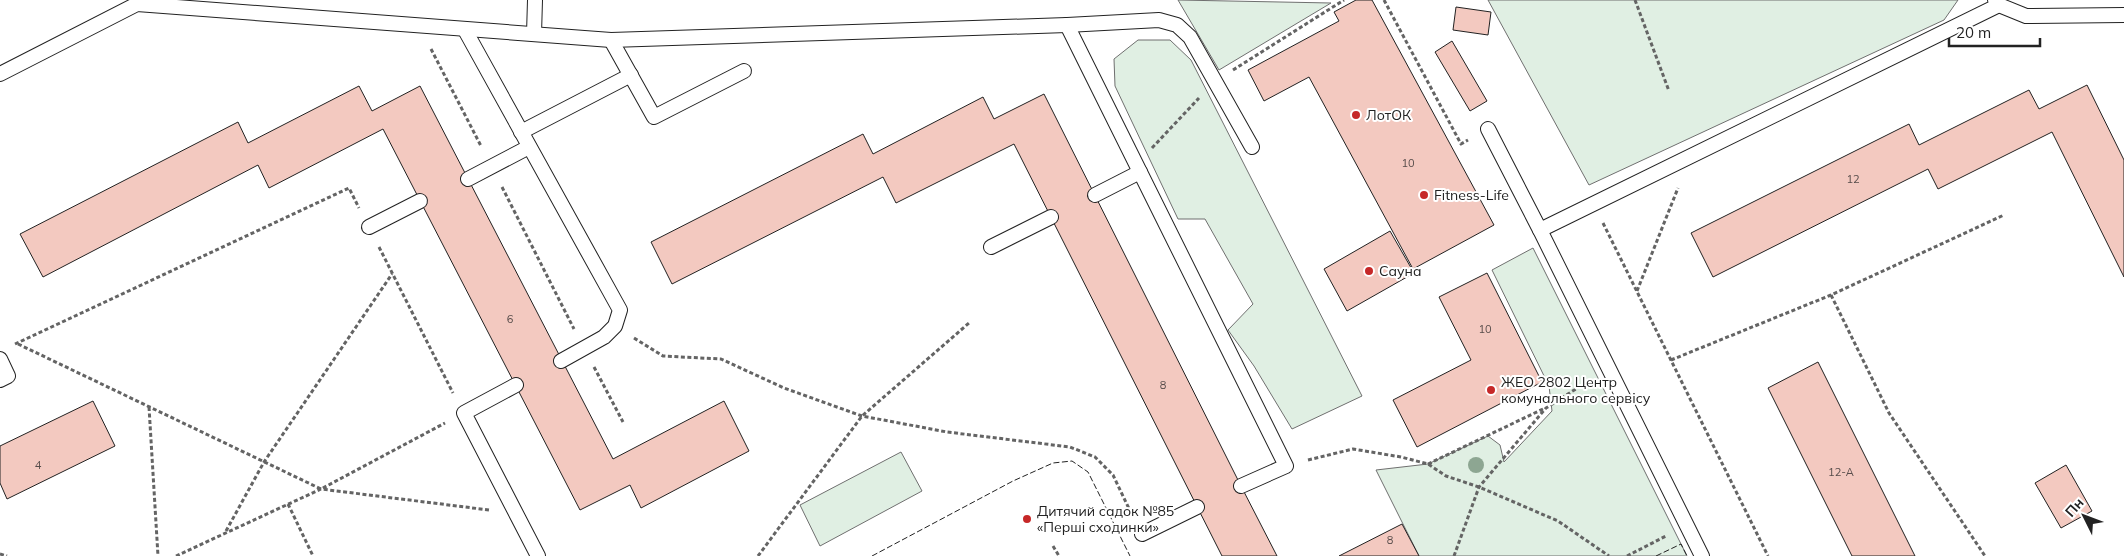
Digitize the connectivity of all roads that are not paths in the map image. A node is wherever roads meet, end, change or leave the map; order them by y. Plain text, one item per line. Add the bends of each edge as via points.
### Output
1 (536, 0) edge
2 (1997, 2) edge
3 (2122, 19) edge
4 (1066, 25) junction
5 (464, 30) junction
6 (534, 34) junction
7 (611, 40) junction
8 (744, 71) dead end
9 (0, 74) edge
10 (631, 75) junction
11 (1488, 129) road end
12 (521, 132) junction
13 (529, 147) junction
14 (1252, 147) dead end
15 (1140, 172) junction
16 (468, 179) dead end
17 (1095, 195) dead end
18 (420, 202) dead end
19 (1051, 217) dead end
20 (369, 227) road end
21 (1540, 230) junction
22 (991, 246) dead end
23 (0, 359) edge
24 (561, 361) dead end
25 (0, 380) edge
26 (516, 385) dead end
27 (1241, 486) dead end
28 (1197, 507) dead end
29 (1142, 534) road end
30 (538, 556) edge
31 (1702, 556) edge

1 - 6 lane
2 - 3 lane via 2026,16
2 - 21 lane
4 - 7 lane
4 - 14 lane via 1160,20 1177,26 1190,37
4 - 15 lane
5 - 6 lane
5 - 9 lane via 137,4
5 - 12 lane
6 - 7 lane
7 - 10 lane
8 - 10 lane via 654,117
10 - 12 lane
11 - 21 lane
12 - 13 lane
13 - 16 lane
13 - 24 lane via 620,310 615,326 604,336
15 - 17 lane
15 - 27 lane via 1286,466
18 - 20 lane
19 - 22 lane
21 - 31 lane
23 - 25 lane via 8,376
26 - 30 lane via 464,413
28 - 29 lane

